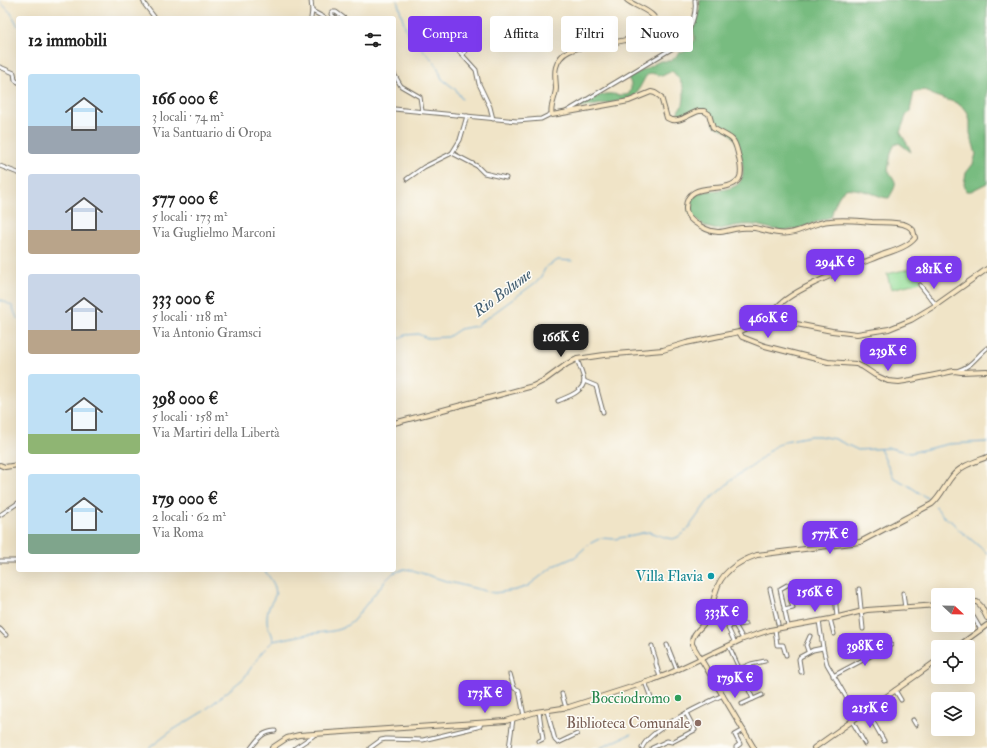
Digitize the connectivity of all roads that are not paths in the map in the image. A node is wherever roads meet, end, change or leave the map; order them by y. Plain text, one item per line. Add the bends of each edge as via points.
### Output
1 (144, 0) edge
2 (311, 0) edge
3 (627, 0) edge
4 (694, 0) edge
5 (312, 11) junction
6 (153, 16) edge
7 (311, 16) edge
8 (321, 16) edge
9 (334, 16) edge
10 (341, 16) edge
11 (462, 55) junction
12 (0, 67) edge
13 (396, 77) edge
14 (16, 81) edge
15 (396, 109) edge
16 (422, 112) junction
17 (565, 112) junction
18 (551, 114) junction
19 (467, 116) junction
20 (493, 119) junction
21 (452, 153) junction
22 (0, 166) edge
23 (16, 171) edge
24 (506, 178) dead end
25 (407, 179) dead end
26 (987, 269) edge
27 (920, 285) dead end
28 (936, 305) junction
29 (773, 321) junction
30 (739, 332) junction
31 (987, 348) edge
32 (577, 359) junction
33 (954, 371) junction
34 (987, 371) edge
35 (584, 381) junction
36 (558, 401) dead end
37 (603, 412) dead end
38 (396, 422) edge
39 (987, 457) edge
40 (0, 465) edge
41 (16, 466) edge
42 (16, 504) edge
43 (0, 515) edge
44 (0, 561) edge
45 (16, 561) edge
46 (788, 584) dead end
47 (834, 584) dead end
48 (820, 588) dead end
49 (770, 589) dead end
50 (859, 589) dead end
51 (834, 592) junction
52 (903, 593) dead end
53 (795, 597) dead end
54 (975, 602) edge
55 (931, 606) edge
56 (906, 608) junction
57 (784, 610) junction
58 (862, 611) junction
59 (731, 614) dead end
60 (837, 617) junction
61 (987, 618) edge
62 (830, 619) junction
63 (975, 620) edge
64 (819, 621) junction
65 (746, 624) dead end
66 (987, 625) edge
67 (733, 626) junction
68 (788, 626) junction
69 (778, 627) junction
70 (0, 629) edge
71 (863, 629) dead end
72 (981, 630) junction
73 (834, 634) dead end
74 (6, 635) dead end
75 (810, 636) dead end
76 (743, 639) junction
77 (966, 640) edge
78 (735, 643) junction
79 (667, 645) dead end
80 (892, 645) dead end
81 (652, 646) dead end
82 (729, 646) junction
83 (823, 648) junction
84 (808, 651) junction
85 (786, 655) dead end
86 (701, 658) junction
87 (765, 661) dead end
88 (931, 665) edge
89 (739, 669) junction
90 (677, 670) junction
91 (801, 672) dead end
92 (510, 674) dead end
93 (833, 676) junction
94 (660, 677) junction
95 (645, 682) junction
96 (895, 690) junction
97 (562, 694) dead end
98 (723, 695) junction
99 (762, 695) dead end
100 (651, 698) dead end
101 (753, 699) junction
102 (881, 700) junction
103 (901, 700) dead end
104 (742, 704) dead end
105 (566, 708) junction
106 (547, 710) junction
107 (867, 711) junction
108 (539, 712) junction
109 (887, 712) dead end
110 (686, 713) junction
111 (524, 716) junction
112 (513, 719) junction
113 (913, 720) dead end
114 (852, 721) junction
115 (481, 723) junction
116 (916, 725) dead end
117 (275, 730) dead end
118 (744, 730) junction
119 (315, 734) junction
120 (577, 734) dead end
121 (539, 741) dead end
122 (884, 741) dead end
123 (865, 744) dead end
124 (251, 748) edge
125 (272, 748) edge
126 (295, 748) edge
127 (370, 748) edge
128 (509, 748) edge
129 (642, 748) edge
130 (652, 748) edge
131 (736, 748) edge
132 (754, 748) edge
133 (814, 748) edge

1 - 6 street via 144,5
2 - 5 street
3 - 18 street via 654,18 656,23 653,31 575,49 564,54 556,68 556,92
4 - 17 street via 691,24 678,45
5 - 7 street
5 - 8 street
9 - 10 street via 332,12
11 - 11 street via 456,48 457,44 465,41 467,47
11 - 20 street via 476,70
12 - 14 street via 12,71
13 - 16 street via 401,86 420,97
15 - 16 street
16 - 19 street
17 - 18 street via 554,116
17 - 29 street via 629,101 651,92 660,97 670,120 675,121 699,111 709,114 714,128 729,135 734,142 741,171 739,179 735,182 721,188 699,190 688,200 686,212 689,218 711,231 720,233 730,229 753,228 789,233 822,222 842,220 903,224 913,230 915,238 903,246 798,291 774,311
18 - 20 street via 541,119
19 - 20 street
19 - 21 street via 460,140
21 - 24 street via 478,166 484,173
21 - 25 street
22 - 23 street
26 - 28 street
27 - 28 street
28 - 29 street via 889,329 857,334
29 - 30 street via 760,322
30 - 32 street via 663,350
30 - 33 street via 742,337 765,346 828,362 856,364 888,381 899,382
31 - 33 street via 974,363 965,369
32 - 35 street
32 - 38 street via 534,386
33 - 34 street
35 - 36 street via 579,390
35 - 37 street via 596,386
39 - 86 street via 959,470 932,504 860,542 757,555 736,565 720,581 708,618 693,636 692,644
40 - 41 street
42 - 43 street
44 - 45 street
46 - 57 street via 780,589
47 - 51 street
48 - 51 street
49 - 69 street
50 - 58 street
51 - 60 street
52 - 56 street
53 - 57 street via 796,600 791,601 793,608
54 - 61 street via 981,606
55 - 56 street
56 - 58 street
57 - 68 street
58 - 60 street
58 - 71 street
59 - 67 street
60 - 62 street
62 - 64 street
62 - 73 street
63 - 72 street
64 - 68 street
64 - 83 street
65 - 67 street
66 - 72 street
67 - 76 street
67 - 78 street via 728,628
68 - 69 street
69 - 76 street
69 - 85 street via 777,645 783,645
70 - 74 street
72 - 77 street
75 - 84 street via 806,645
76 - 78 street
78 - 82 street
79 - 90 street
80 - 93 street
81 - 94 street
82 - 86 street
82 - 89 street
83 - 84 street
83 - 93 street
84 - 91 street via 799,659
86 - 90 street
86 - 98 street
87 - 89 street
88 - 96 street
89 - 101 street
90 - 94 street
92 - 111 street via 514,688 519,690
93 - 114 street via 846,697
94 - 95 street
95 - 100 street
95 - 105 street
96 - 102 street
96 - 103 street
97 - 105 street
98 - 110 street
98 - 118 street
99 - 101 street
101 - 104 street
102 - 107 street
102 - 109 street
105 - 106 street
106 - 108 street
106 - 120 street via 558,743
107 - 114 street
107 - 122 street
108 - 111 street
108 - 121 street via 543,739
110 - 129 street via 652,736
110 - 130 street via 695,730 672,742 667,741
111 - 112 street
112 - 115 street
112 - 128 street
113 - 116 street
114 - 123 street
114 - 133 street
115 - 119 street
115 - 127 street via 477,727 423,740 381,740
117 - 124 street via 264,733
118 - 131 street via 735,735 740,744
118 - 132 street
119 - 125 street via 287,738
119 - 126 street

